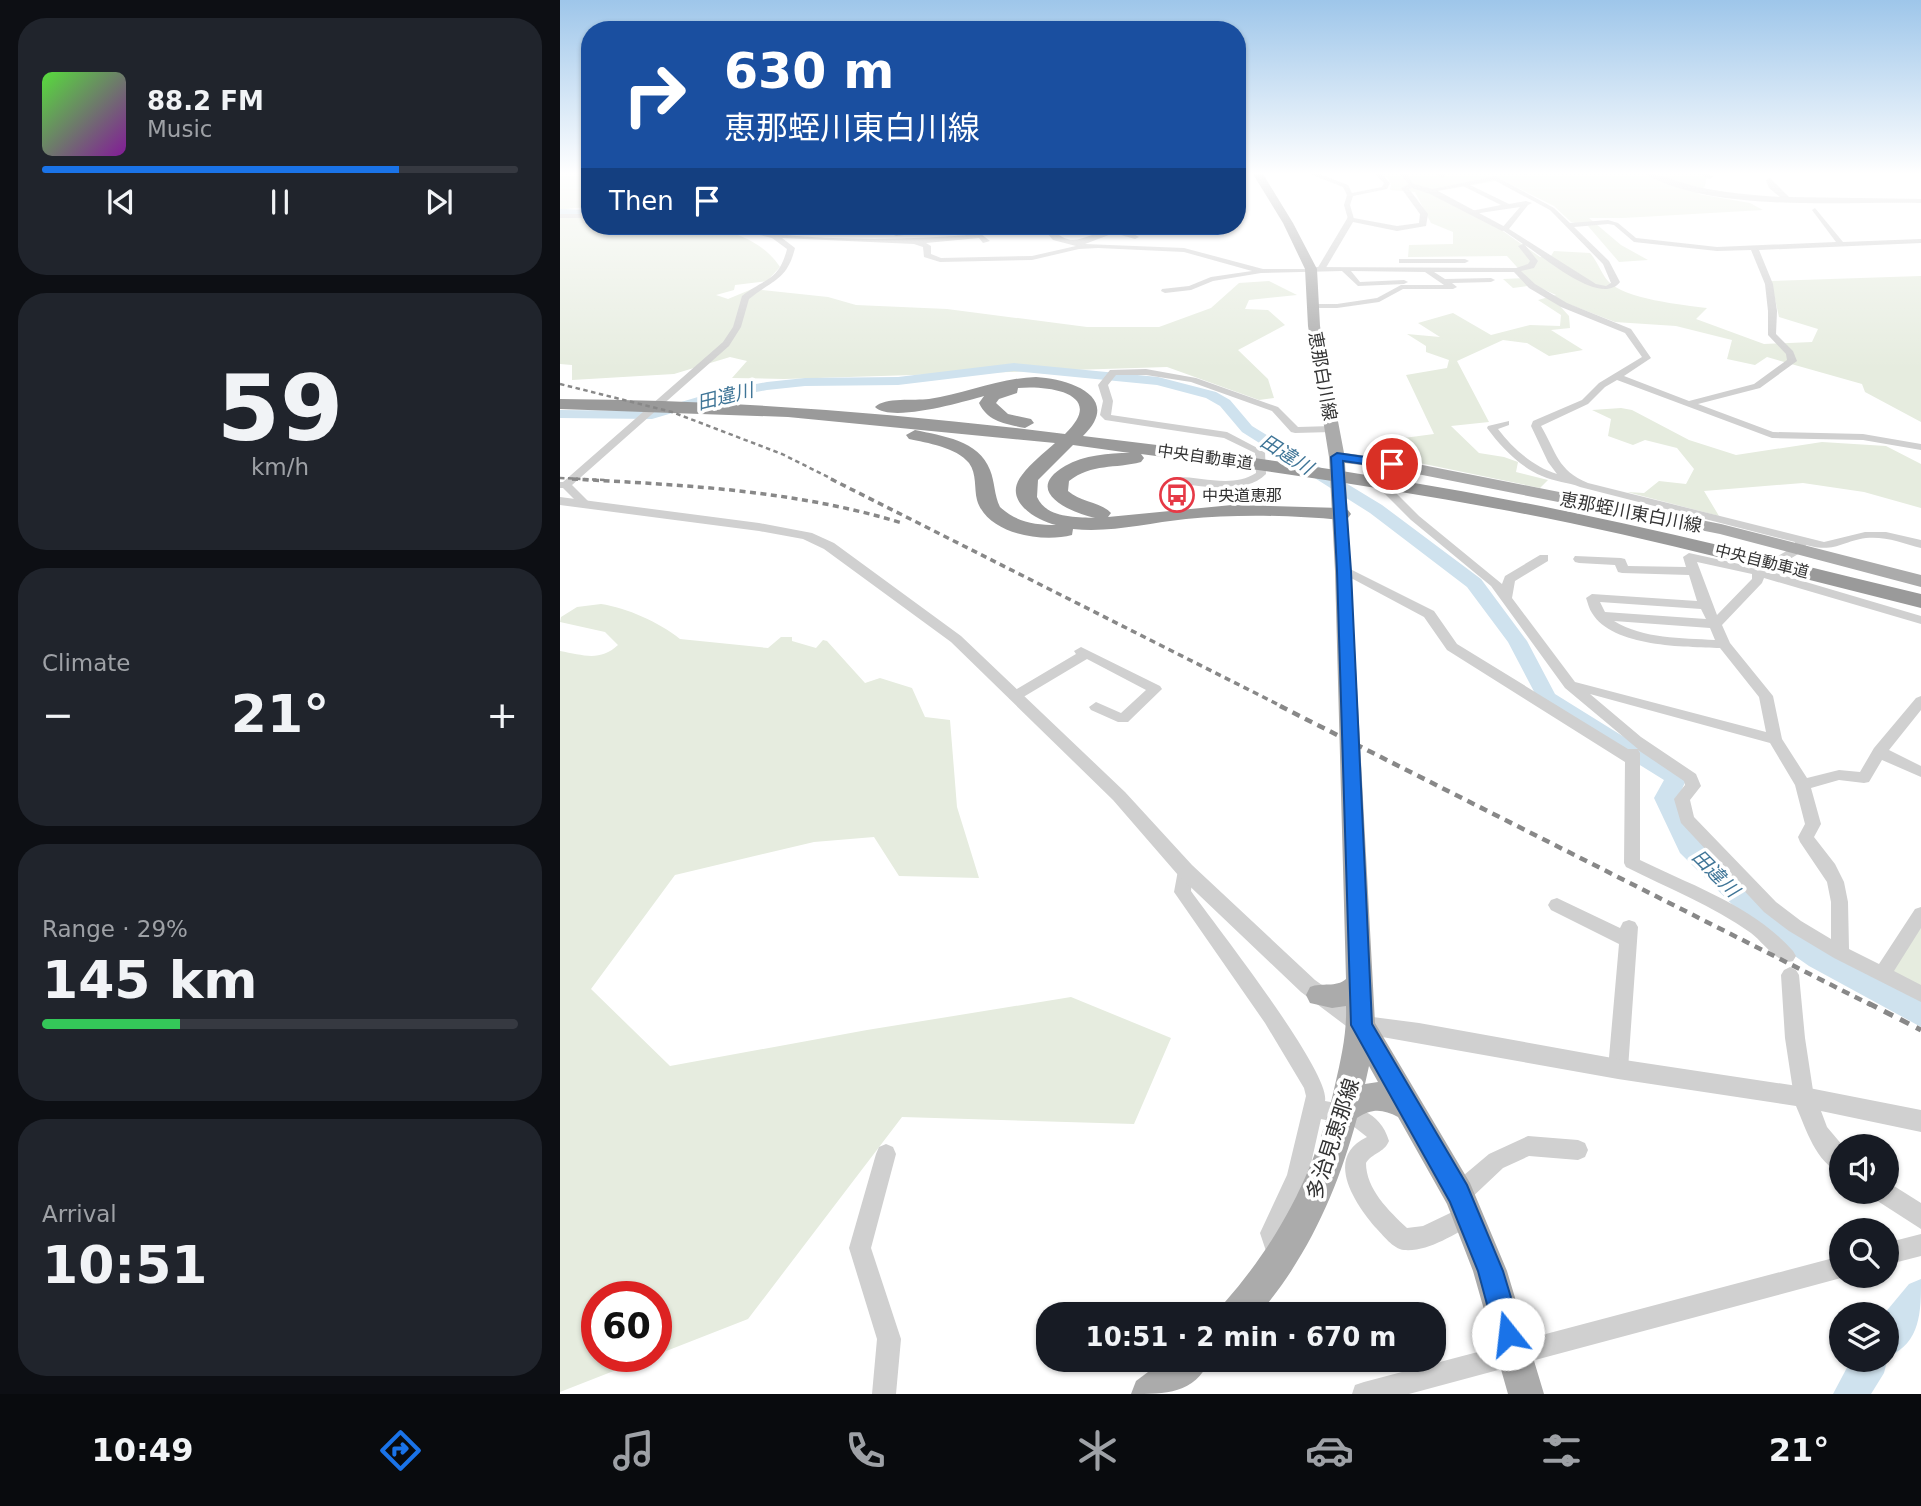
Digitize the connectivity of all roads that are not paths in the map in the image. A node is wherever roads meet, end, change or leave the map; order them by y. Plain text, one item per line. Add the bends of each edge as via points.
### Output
1 (778, 239) edge
2 (878, 239) edge
3 (947, 239) edge
4 (1060, 239) edge
5 (1096, 239) edge
6 (1297, 239) edge
7 (1336, 239) edge
8 (1517, 239) joint
9 (1581, 239) edge
10 (1633, 239) edge
11 (1837, 239) edge
12 (1921, 241) edge
13 (915, 242) junction
14 (1082, 245) junction
15 (1842, 245) junction
16 (1756, 254) junction
17 (1421, 261) junction
18 (1362, 269) junction
19 (1314, 270) junction
20 (1513, 270) junction
21 (1263, 271) junction
22 (1346, 271) junction
23 (1426, 271) junction
24 (1494, 271) junction
25 (1446, 281) junction
26 (1165, 290) dead end
27 (1313, 306) junction
28 (1615, 376) junction
29 (560, 402) edge
30 (1691, 403) junction
31 (731, 408) junction
32 (638, 412) junction
33 (1505, 423) dead end
34 (1332, 429) junction
35 (1048, 431) junction
36 (1088, 436) junction
37 (1921, 447) edge
38 (1337, 457) junction
39 (1242, 462) junction
40 (1565, 478) junction
41 (1367, 479) junction
42 (563, 485) edge
43 (1167, 485) dead end
44 (1388, 491) dead end
45 (560, 504) edge
46 (585, 504) junction
47 (1341, 514) junction
48 (1168, 515) junction
49 (1075, 530) junction
50 (1921, 544) edge
51 (1799, 545) junction
52 (1544, 558) dead end
53 (1579, 559) dead end
54 (1344, 571) junction
55 (1692, 571) junction
56 (1759, 571) junction
57 (1921, 580) edge
58 (1921, 593) edge
59 (1506, 598) junction
60 (1921, 601) edge
61 (1705, 605) junction
62 (1601, 616) junction
63 (1921, 620) edge
64 (1714, 623) junction
65 (1724, 644) junction
66 (1570, 685) junction
67 (1015, 696) junction
68 (1921, 701) edge
69 (1096, 706) dead end
70 (1775, 738) junction
71 (1636, 740) junction
72 (1879, 752) junction
73 (1632, 760) junction
74 (1921, 772) edge
75 (1803, 785) junction
76 (1185, 870) junction
77 (1556, 905) dead end
78 (1921, 914) edge
79 (1795, 926) junction
80 (1840, 953) junction
81 (1786, 959) junction
82 (1882, 974) junction
83 (1361, 981) junction
84 (1921, 994) edge
85 (1320, 995) junction
86 (1362, 1025) junction
87 (1618, 1069) junction
88 (1804, 1097) junction
89 (1409, 1107) junction
90 (1339, 1113) junction
91 (1921, 1121) edge
92 (1829, 1147) edge
93 (1578, 1150) dead end
94 (886, 1154) dead end
95 (1899, 1202) edge
96 (1463, 1205) junction
97 (1921, 1217) edge
98 (1921, 1245) edge
99 (1899, 1251) edge
100 (1829, 1270) edge
101 (1246, 1302) edge
102 (1515, 1355) junction
103 (1177, 1372) edge
104 (884, 1394) edge
105 (1149, 1394) edge
106 (1364, 1394) edge
107 (1526, 1394) edge

1 - 32 street via 791,248 782,274 747,296 726,344 652,410
2 - 13 street
3 - 13 street
4 - 14 street
5 - 14 street
6 - 19 main road, 恵那白川線
7 - 19 street
8 - 9 street via 1593,286 1613,286 1613,272
8 - 20 street via 1534,261
10 - 16 street
11 - 15 street
12 - 15 street
13 - 14 street via 927,246 930,257 954,261 1038,257
14 - 21 street via 1184,250
15 - 16 street
16 - 30 street via 1770,295 1772,335 1792,361 1757,386
17 - 18 street via 1367,261
17 - 20 street via 1505,261
17 - 23 street
18 - 22 street
18 - 23 street
19 - 21 street
19 - 22 street
19 - 27 main road, 恵那白川線
20 - 24 street
20 - 28 street via 1564,305 1630,333 1647,358
21 - 26 street
22 - 25 street via 1358,284
23 - 24 street
23 - 25 street
24 - 25 street via 1500,280
25 - 27 street via 1453,287 1401,287 1379,300
27 - 34 main road, 恵那白川線
28 - 30 street
28 - 40 street via 1585,402 1536,426
29 - 31 highway, 中央自動車道
29 - 32 highway, 中央自動車道
30 - 37 street via 1772,435 1863,437
31 - 32 highway, 中央自動車道 via 638,408
31 - 35 highway, 中央自動車道
31 - 48 highway via 914,406 1014,383 1061,385 1085,396 1089,414 1085,425 1029,478 1025,487 1028,503 1048,518 1073,523
31 - 49 highway via 850,423 947,444 978,463 989,506 1007,522 1044,531
32 - 42 street
33 - 40 street via 1492,428 1505,444 1554,479
34 - 38 main road, 恵那白川線
34 - 43 street via 1295,430 1275,409 1194,380 1114,372 1103,385 1108,418 1227,435 1260,452 1261,474 1249,481 1175,480
35 - 36 highway, 中央自動車道
35 - 49 highway via 1008,420 991,412 986,403 1006,389 1032,386 1066,391 1079,400 1082,415 1022,475 1015,492 1017,502 1036,519
36 - 39 highway, 中央自動車道
36 - 39 highway, 中央自動車道 via 1193,448
38 - 47 main road, 恵那白川線
38 - 51 main road, 恵那蛭川東白川線
39 - 41 highway
39 - 48 highway via 1118,458 1076,468 1059,484 1064,500 1082,510
40 - 51 street
41 - 58 highway, 中央自動車道 via 1664,529
41 - 60 highway, 中央自動車道 via 1626,529
42 - 46 street
44 - 59 street via 1495,583
45 - 46 street
46 - 67 street via 759,527 819,540 956,639
47 - 48 highway via 1273,510
47 - 49 highway
47 - 54 main road, 恵那白川線
50 - 51 street via 1865,535 1824,546
51 - 56 street
51 - 57 main road, 恵那蛭川東白川線
52 - 59 street via 1509,579
53 - 55 street via 1621,562 1622,569
54 - 73 street via 1429,614 1452,647
54 - 83 main road, 恵那白川線
55 - 56 street via 1689,557
55 - 61 street
56 - 63 street
56 - 64 street via 1758,580
59 - 66 street
61 - 62 street via 1592,598
61 - 64 street
62 - 64 street
62 - 65 street via 1623,632 1644,639
64 - 65 street
65 - 70 street via 1766,695
66 - 70 street
66 - 71 street
67 - 69 street via 1084,652 1155,689 1123,719
67 - 76 street via 1119,796
68 - 72 street
70 - 75 street
71 - 73 street
71 - 79 street via 1691,778 1693,786 1682,799 1688,819 1770,907
72 - 74 street
72 - 75 street via 1864,778 1839,775
73 - 81 street via 1632,863 1730,914
75 - 80 street via 1813,824 1806,837 1836,886
76 - 85 street
76 - 90 street via 1182,892 1272,1017 1313,1085
77 - 87 street via 1629,933
78 - 82 street
79 - 80 street
79 - 81 street
80 - 82 street
81 - 88 street
82 - 84 street
83 - 85 main road via 1338,998
83 - 86 main road, 恵那白川線
85 - 86 street
86 - 87 street
86 - 89 main road, 恵那白川線
86 - 90 main road, 多治見恵那線 via 1354,1076
87 - 88 street
88 - 91 street
88 - 92 street
89 - 90 main road via 1394,1099 1371,1096
89 - 96 main road, 恵那白川線
90 - 96 street via 1379,1132 1379,1141 1356,1159 1353,1174 1371,1206 1403,1239 1414,1240
90 - 101 main road, 多治見恵那線 via 1325,1174 1309,1210
93 - 96 street via 1528,1146 1496,1161
94 - 104 street via 860,1248 889,1339
95 - 97 street
96 - 102 main road, 恵那白川線 via 1490,1271
98 - 99 street
100 - 102 street
102 - 106 street
102 - 107 main road, 恵那白川線
103 - 105 main road

